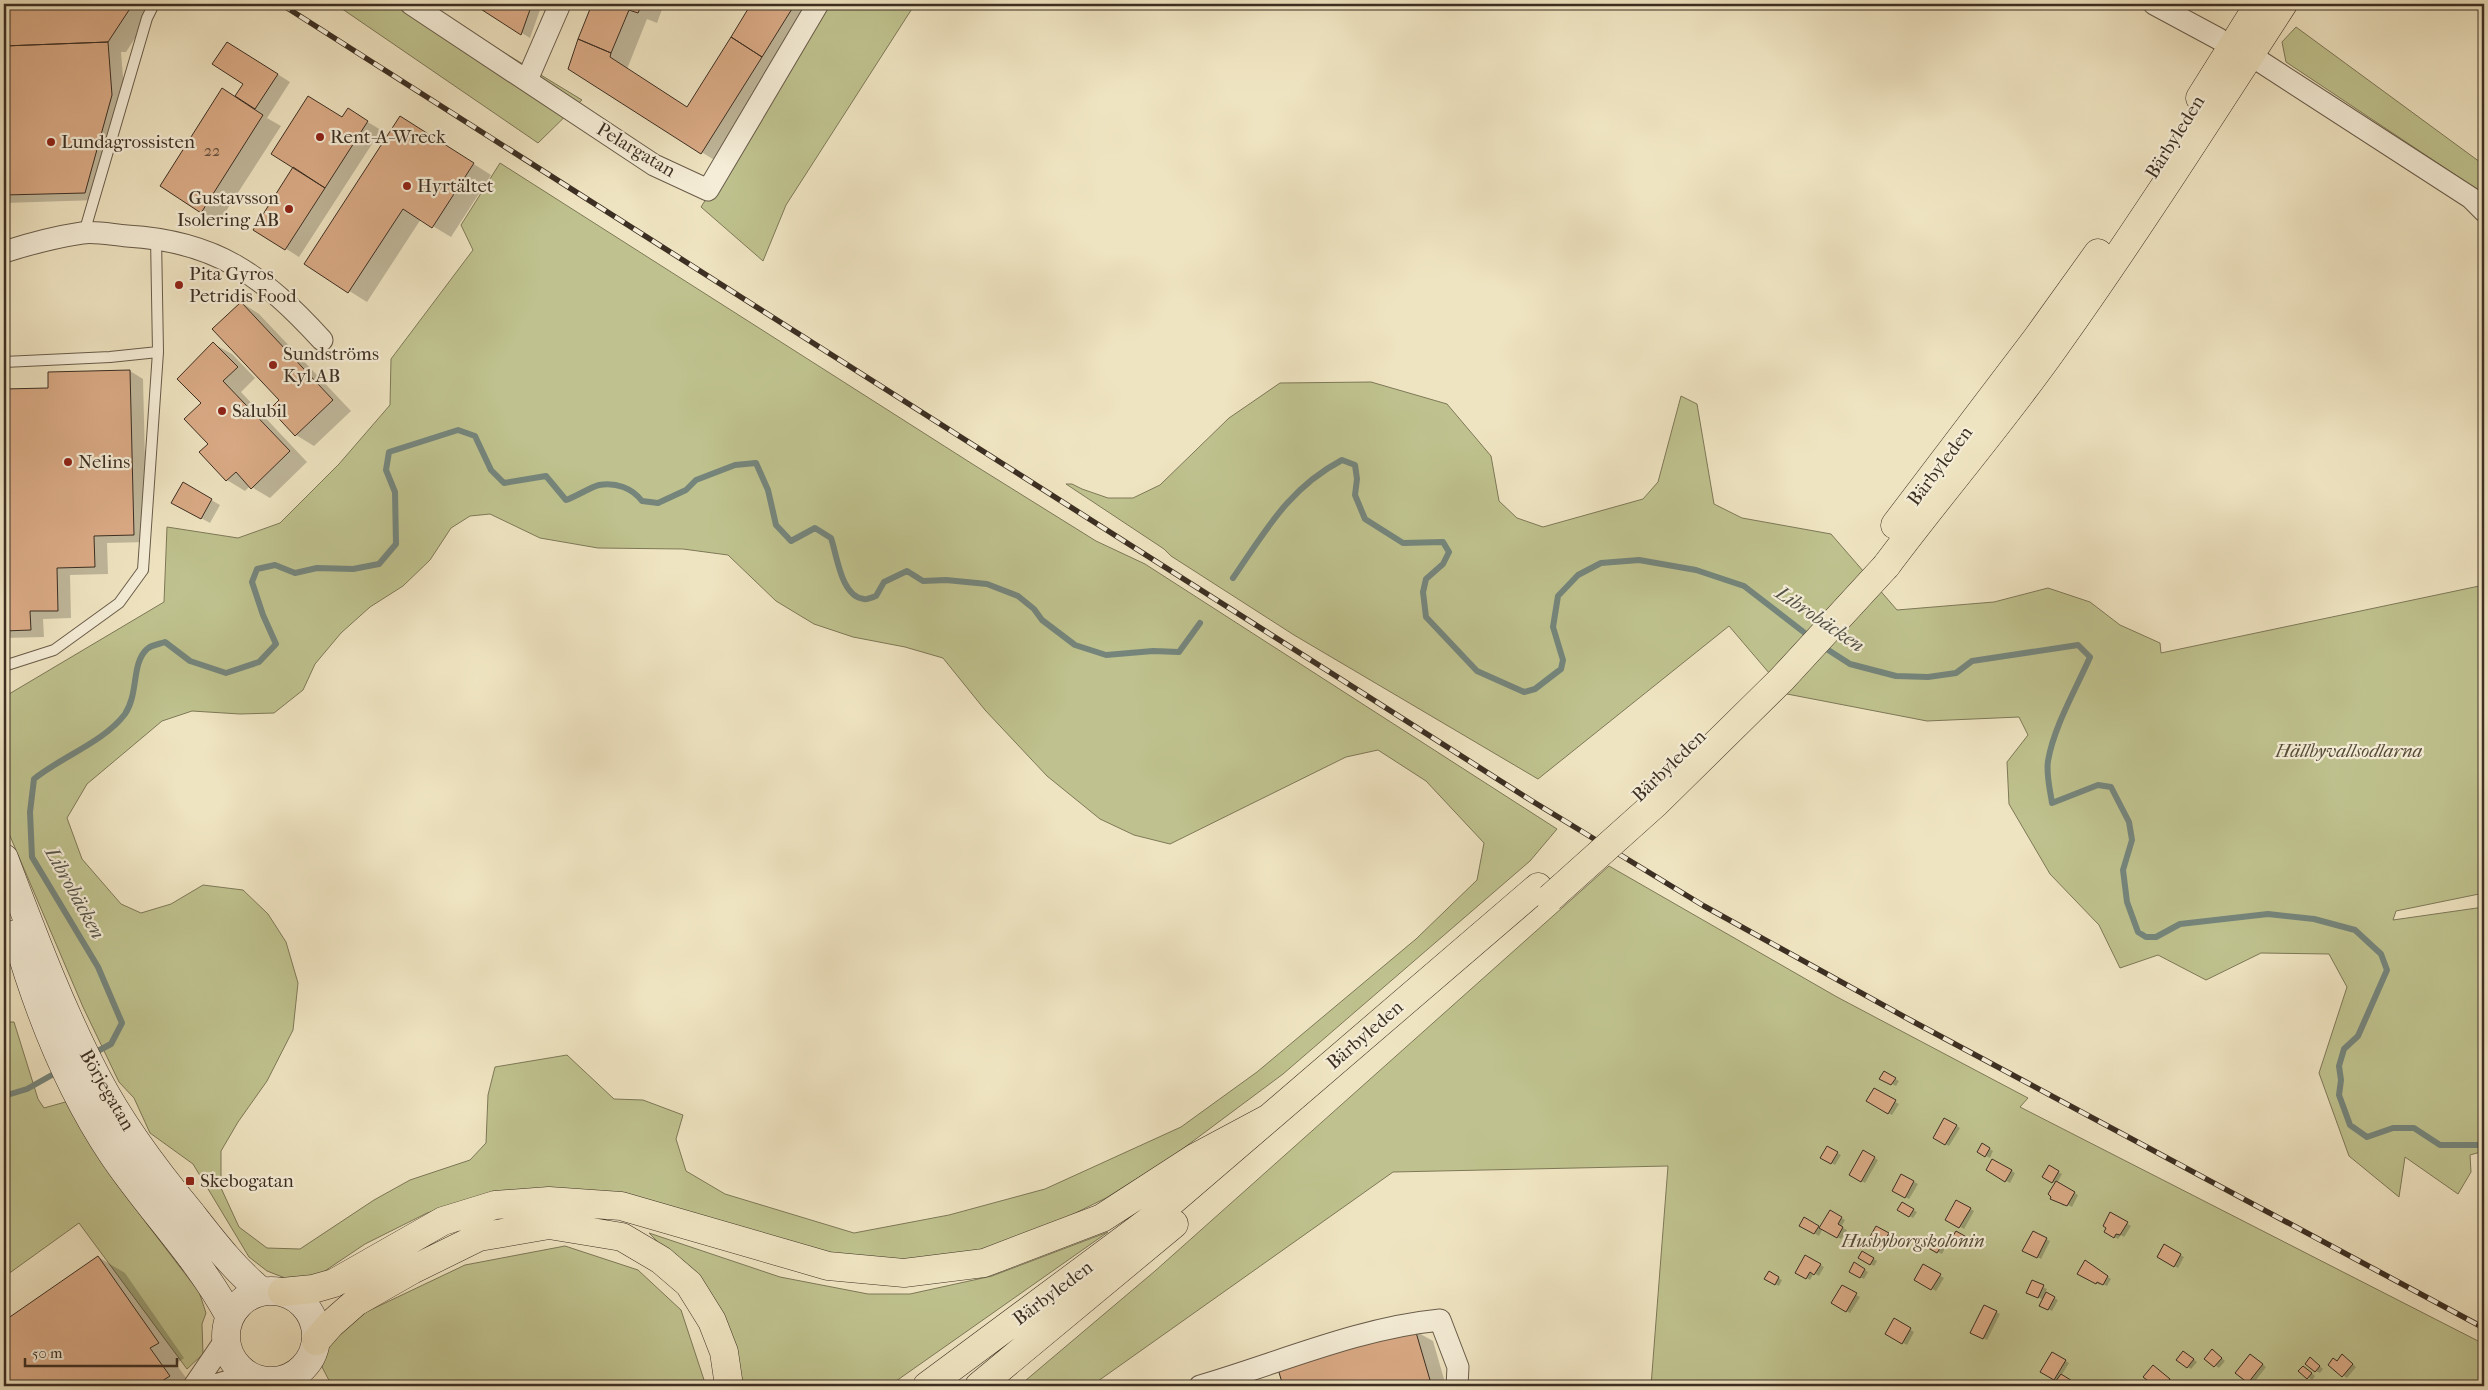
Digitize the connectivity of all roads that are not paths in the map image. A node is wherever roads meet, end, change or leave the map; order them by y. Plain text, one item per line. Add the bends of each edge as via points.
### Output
1 (154, 4) edge
2 (411, 4) edge
3 (560, 4) edge
4 (818, 4) edge
5 (2154, 4) edge
6 (2259, 4) edge
7 (2283, 4) edge
8 (2219, 39) dead end
9 (2261, 62) dead end
10 (527, 80) junction
11 (2484, 211) edge
12 (84, 233) junction
13 (4, 235) edge
14 (156, 237) junction
15 (38, 242) junction
16 (4, 252) edge
17 (322, 340) dead end
18 (158, 352) junction
19 (4, 362) edge
20 (1879, 560) junction
21 (4, 666) edge
22 (4, 858) edge
23 (4, 892) edge
24 (1544, 892) junction
25 (62, 1034) junction
26 (87, 1085) junction
27 (1267, 1119) junction
28 (272, 1291) junction
29 (228, 1328) junction
30 (311, 1364) edge
31 (258, 1380) edge
32 (1247, 1380) edge
33 (194, 1386) edge
34 (212, 1386) edge
35 (729, 1386) edge
36 (927, 1386) edge
37 (979, 1386) edge
38 (1200, 1386) edge
39 (1457, 1386) edge

1 - 12 lane via 147,18
2 - 10 street, Pelargatan
3 - 10 street
4 - 10 street, Pelargatan via 708,190 654,165
5 - 8 street
6 - 20 main road, Bärbyleden via 2132,204
7 - 20 main road, Bärbyleden via 2057,345 1960,473
9 - 11 street via 2472,198
12 - 14 street
12 - 15 street
13 - 15 street
14 - 17 street via 210,251 253,276 290,305
14 - 18 lane
15 - 16 street
18 - 19 lane
18 - 21 lane via 143,570 119,603 54,650
20 - 24 main road, Bärbyleden
22 - 25 street, Börjegatan via 41,957
23 - 25 street, Börjegatan via 30,983
24 - 27 main road, Bärbyleden
24 - 37 main road, Bärbyleden via 1084,1301
25 - 26 street, Börjegatan
26 - 28 street, Börjegatan via 226,1257 244,1277
26 - 29 street, Börjegatan via 112,1153 205,1274
27 - 28 main road via 1196,1157 1102,1218 984,1263 904,1273 828,1266 621,1206 549,1201 494,1205 443,1221 334,1283 313,1289
27 - 36 main road, Bärbyleden via 1149,1221
28 - 29 street via 247,1298 237,1306
28 - 30 street via 294,1297 304,1305 316,1328
29 - 31 street via 232,1360
29 - 33 street
30 - 31 street via 285,1379
30 - 35 main road via 331,1324 356,1302 412,1270 479,1238 549,1225 622,1237 661,1260 689,1284 712,1321 724,1352
31 - 34 street
32 - 38 street
32 - 39 street via 1343,1341 1440,1320 1458,1367

